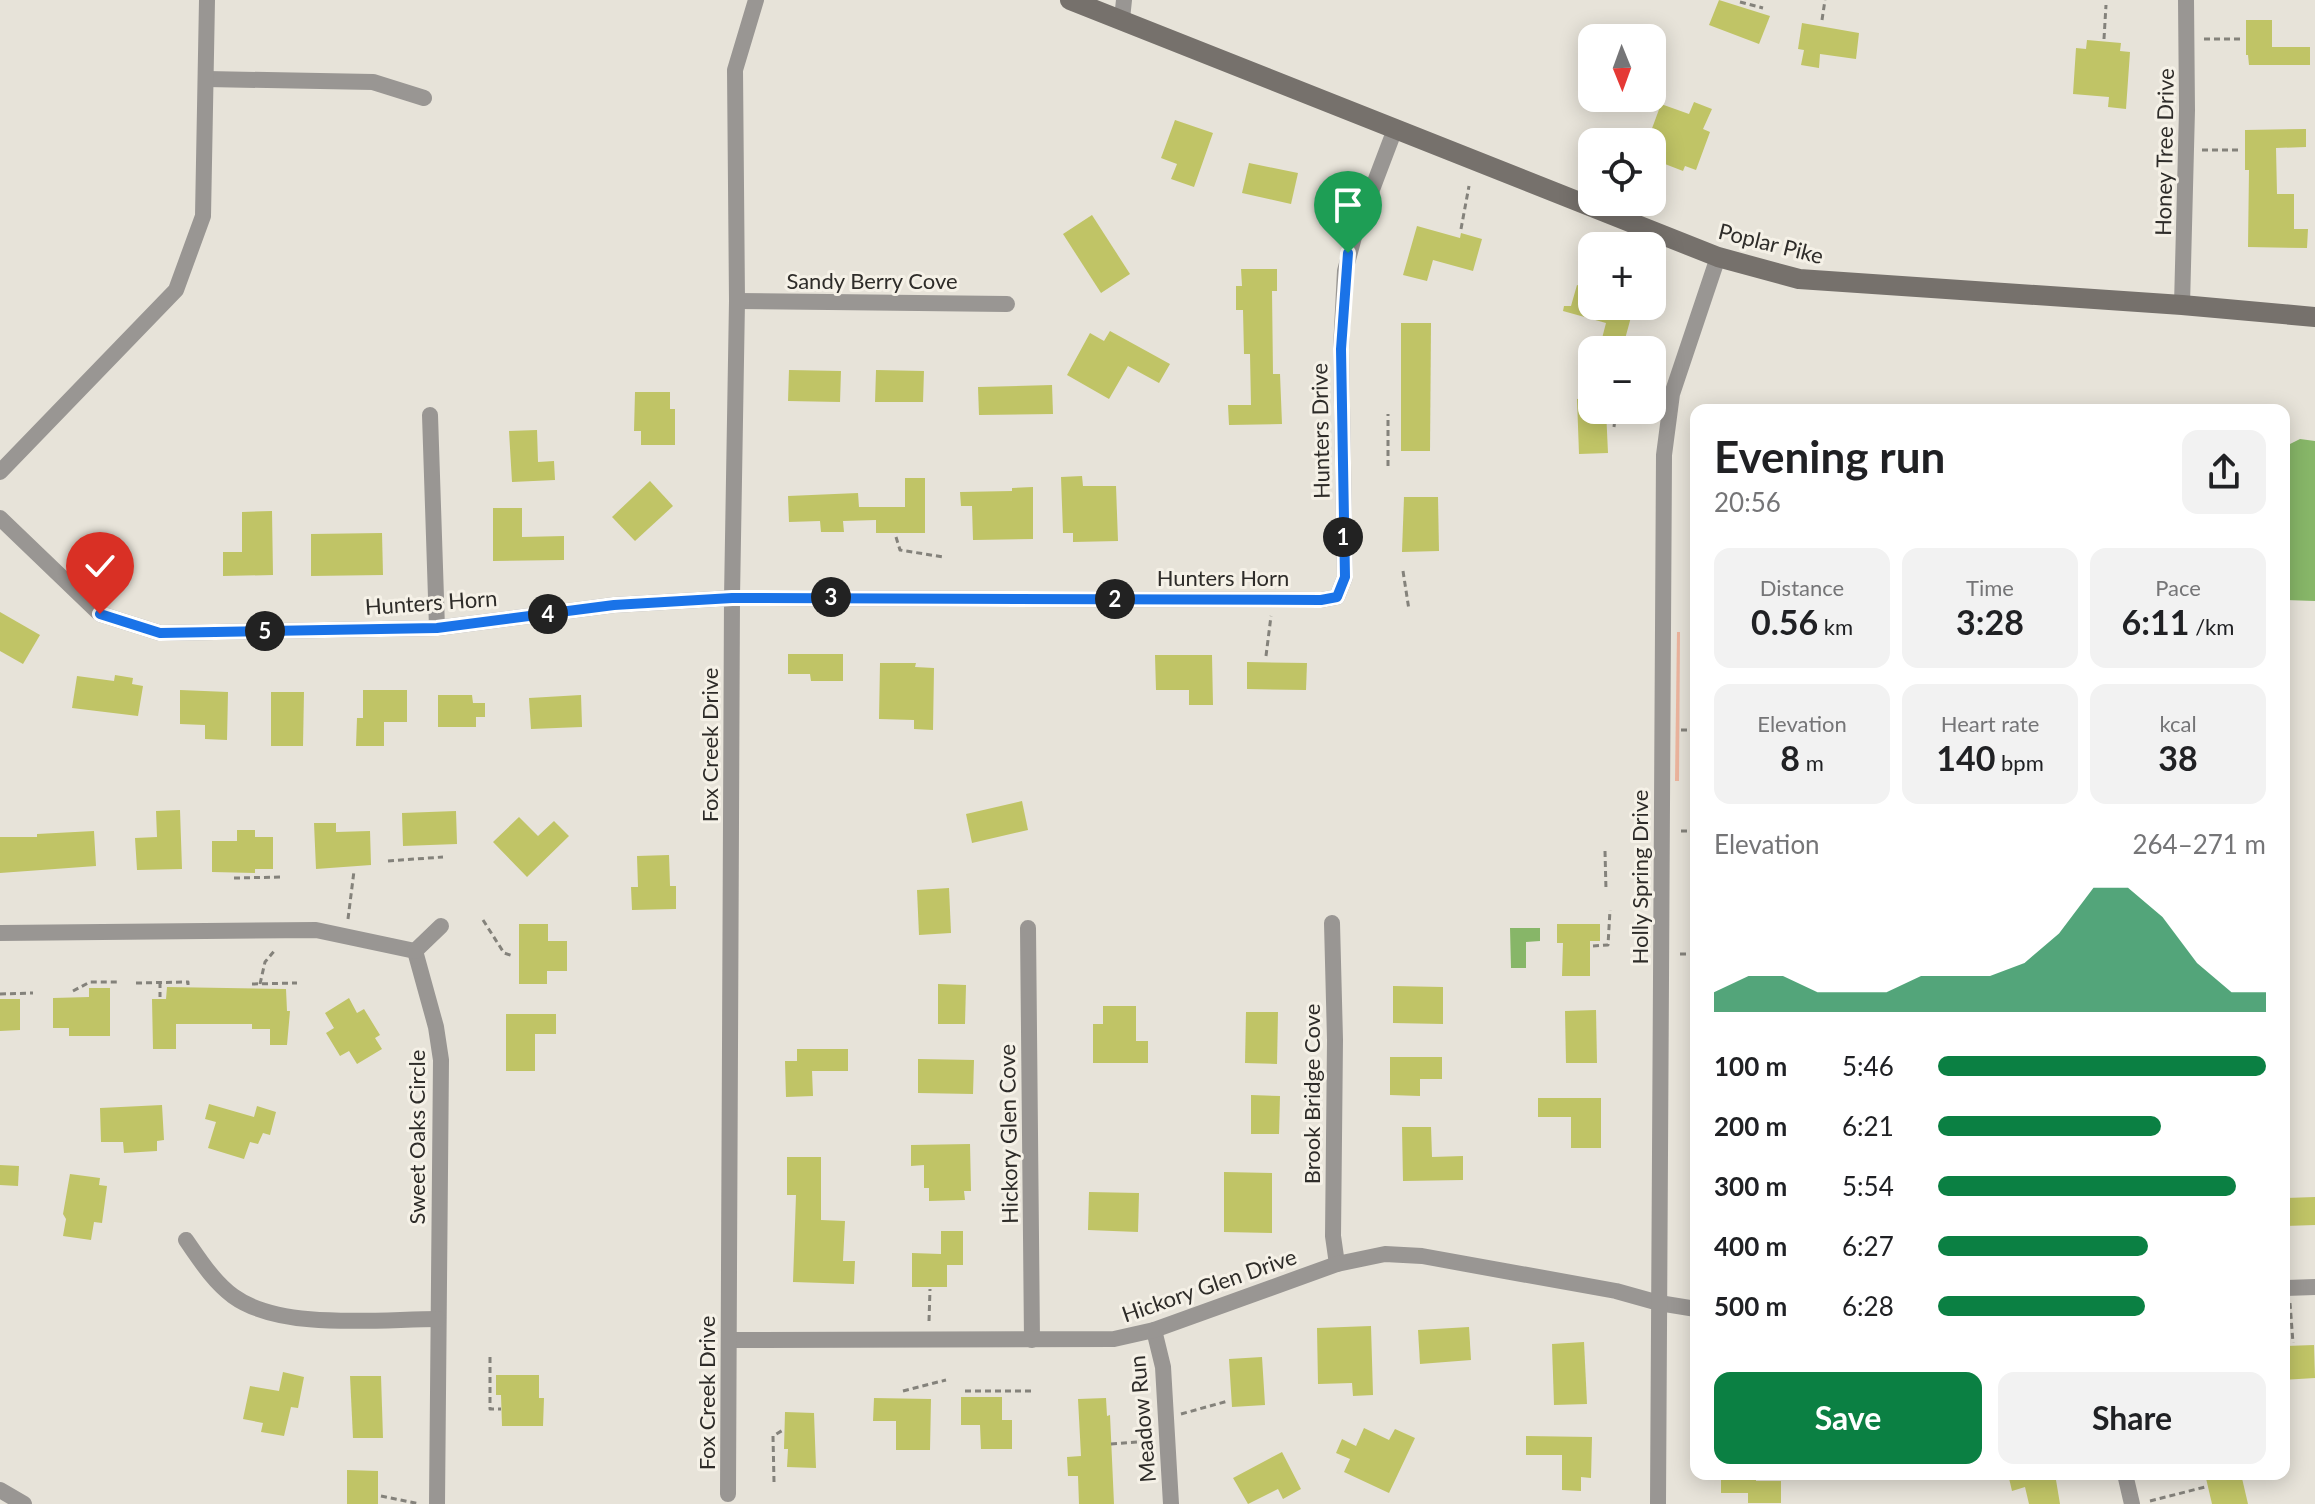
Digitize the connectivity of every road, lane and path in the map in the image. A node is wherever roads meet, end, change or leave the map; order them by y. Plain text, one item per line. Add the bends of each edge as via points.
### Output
1 (207, 0) edge
2 (756, 0) edge
3 (1070, 0) edge
4 (1825, 0) edge
5 (2186, 0) edge
6 (1740, 2) dead end
7 (2106, 5) dead end
8 (1763, 8) dead end
9 (1123, 10) edge
10 (1822, 20) dead end
11 (2104, 39) dead end
12 (2202, 39) dead end
13 (2240, 39) dead end
14 (207, 79) junction
15 (424, 98) dead end
16 (1395, 129) junction
17 (2202, 150) dead end
18 (2242, 150) dead end
19 (1469, 186) dead end
20 (1461, 229) dead end
21 (1718, 257) junction
22 (737, 301) junction
23 (1007, 304) dead end
24 (2182, 305) junction
25 (2315, 317) edge
26 (1388, 414) dead end
27 (430, 415) dead end
28 (1614, 424) edge
29 (1614, 427) dead end
30 (1388, 466) dead end
31 (0, 472) edge
32 (0, 518) edge
33 (896, 537) dead end
34 (943, 557) dead end
35 (1403, 571) dead end
36 (1337, 597) joint
37 (732, 598) junction
38 (1409, 610) dead end
39 (1271, 614) dead end
40 (437, 628) junction
41 (1266, 656) dead end
42 (1681, 730) dead end
43 (1690, 730) edge
44 (1681, 831) dead end
45 (1690, 831) edge
46 (1605, 851) dead end
47 (443, 857) dead end
48 (388, 861) dead end
49 (354, 871) dead end
50 (283, 877) dead end
51 (234, 878) dead end
52 (1606, 890) dead end
53 (1610, 910) dead end
54 (483, 920) dead end
55 (348, 921) dead end
56 (1332, 923) dead end
57 (441, 926) dead end
58 (1028, 928) dead end
59 (0, 933) edge
60 (1593, 946) dead end
61 (282, 948) dead end
62 (415, 951) junction
63 (1675, 954) dead end
64 (1690, 954) edge
65 (513, 956) dead end
66 (120, 982) dead end
67 (160, 982) junction
68 (136, 983) dead end
69 (297, 983) dead end
70 (252, 984) dead end
71 (260, 984) junction
72 (188, 985) dead end
73 (73, 991) dead end
74 (33, 993) dead end
75 (0, 994) edge
76 (160, 997) dead end
77 (186, 1240) dead end
78 (1337, 1264) junction
79 (2315, 1287) edge
80 (930, 1289) dead end
81 (2290, 1293) edge
82 (1659, 1303) junction
83 (1690, 1308) edge
84 (2290, 1318) edge
85 (438, 1319) junction
86 (929, 1326) dead end
87 (1154, 1330) junction
88 (729, 1340) junction
89 (1032, 1340) junction
90 (2293, 1343) dead end
91 (490, 1357) dead end
92 (946, 1380) dead end
93 (903, 1391) dead end
94 (965, 1391) dead end
95 (1031, 1391) dead end
96 (1228, 1401) dead end
97 (501, 1409) dead end
98 (1181, 1414) dead end
99 (783, 1430) dead end
100 (1156, 1441) dead end
101 (1111, 1444) dead end
102 (2128, 1480) edge
103 (774, 1482) dead end
104 (2205, 1487) dead end
105 (0, 1490) edge
106 (728, 1494) dead end
107 (381, 1496) dead end
108 (2138, 1503) edge
109 (24, 1504) edge
110 (425, 1504) edge
111 (437, 1504) edge
112 (1171, 1504) edge
113 (1658, 1504) edge

1 - 14 street
2 - 22 street, Fox Creek Drive via 735,70
3 - 9 main road, Poplar Pike
4 - 10 path
5 - 24 street, Honey Tree Drive
6 - 8 path
7 - 11 path
9 - 16 main road, Poplar Pike
12 - 13 path
14 - 15 street via 373,82
14 - 31 street via 203,216 176,290
16 - 21 main road, Poplar Pike
16 - 36 street, Hunters Drive via 1345,271 1345,577
17 - 18 path
19 - 20 path
21 - 24 main road, Poplar Pike via 1799,279
21 - 82 street, Holly Spring Drive via 1672,394 1664,455
22 - 23 street, Sandy Berry Cove
22 - 37 street, Fox Creek Drive
24 - 25 main road, Poplar Pike
26 - 30 path
27 - 40 street
28 - 29 path
32 - 40 street, Hunters Horn via 100,614 160,633
33 - 34 path via 900,550
35 - 38 path
36 - 37 street, Hunters Horn
37 - 40 street, Hunters Horn via 614,605
37 - 88 street, Fox Creek Drive
39 - 41 path
42 - 43 path
44 - 45 path
46 - 52 path
47 - 48 path
49 - 55 path
50 - 51 path
53 - 60 path via 1608,945
54 - 65 path via 504,953
56 - 78 street, Brook Bridge Cove
57 - 62 street
58 - 89 street, Hickory Glen Cove
59 - 62 street via 316,930
61 - 71 path via 265,962
62 - 85 street, Sweet Oaks Circle via 441,1060
63 - 64 path
66 - 73 path via 90,982
67 - 68 path
67 - 72 path
67 - 76 path
69 - 71 path
70 - 71 path
74 - 75 path
77 - 85 street via 221,1286 257,1310 299,1318
78 - 82 street, Hickory Glen Drive via 1385,1254 1422,1256
78 - 87 street, Hickory Glen Drive
79 - 81 street
80 - 86 path
82 - 83 street, Hickory Glen Drive
82 - 113 street, Holly Spring Drive
84 - 90 path
85 - 111 street, Sweet Oaks Circle
87 - 89 street, Hickory Glen Drive via 1114,1339
87 - 112 street, Meadow Run via 1163,1367
88 - 89 street, Hickory Glen Drive
88 - 106 street, Fox Creek Drive
91 - 97 path via 490,1409
92 - 93 path
94 - 95 path
96 - 98 path
99 - 103 path via 773,1436
100 - 101 path
102 - 108 street
104 - 108 path
105 - 109 street
107 - 110 path

